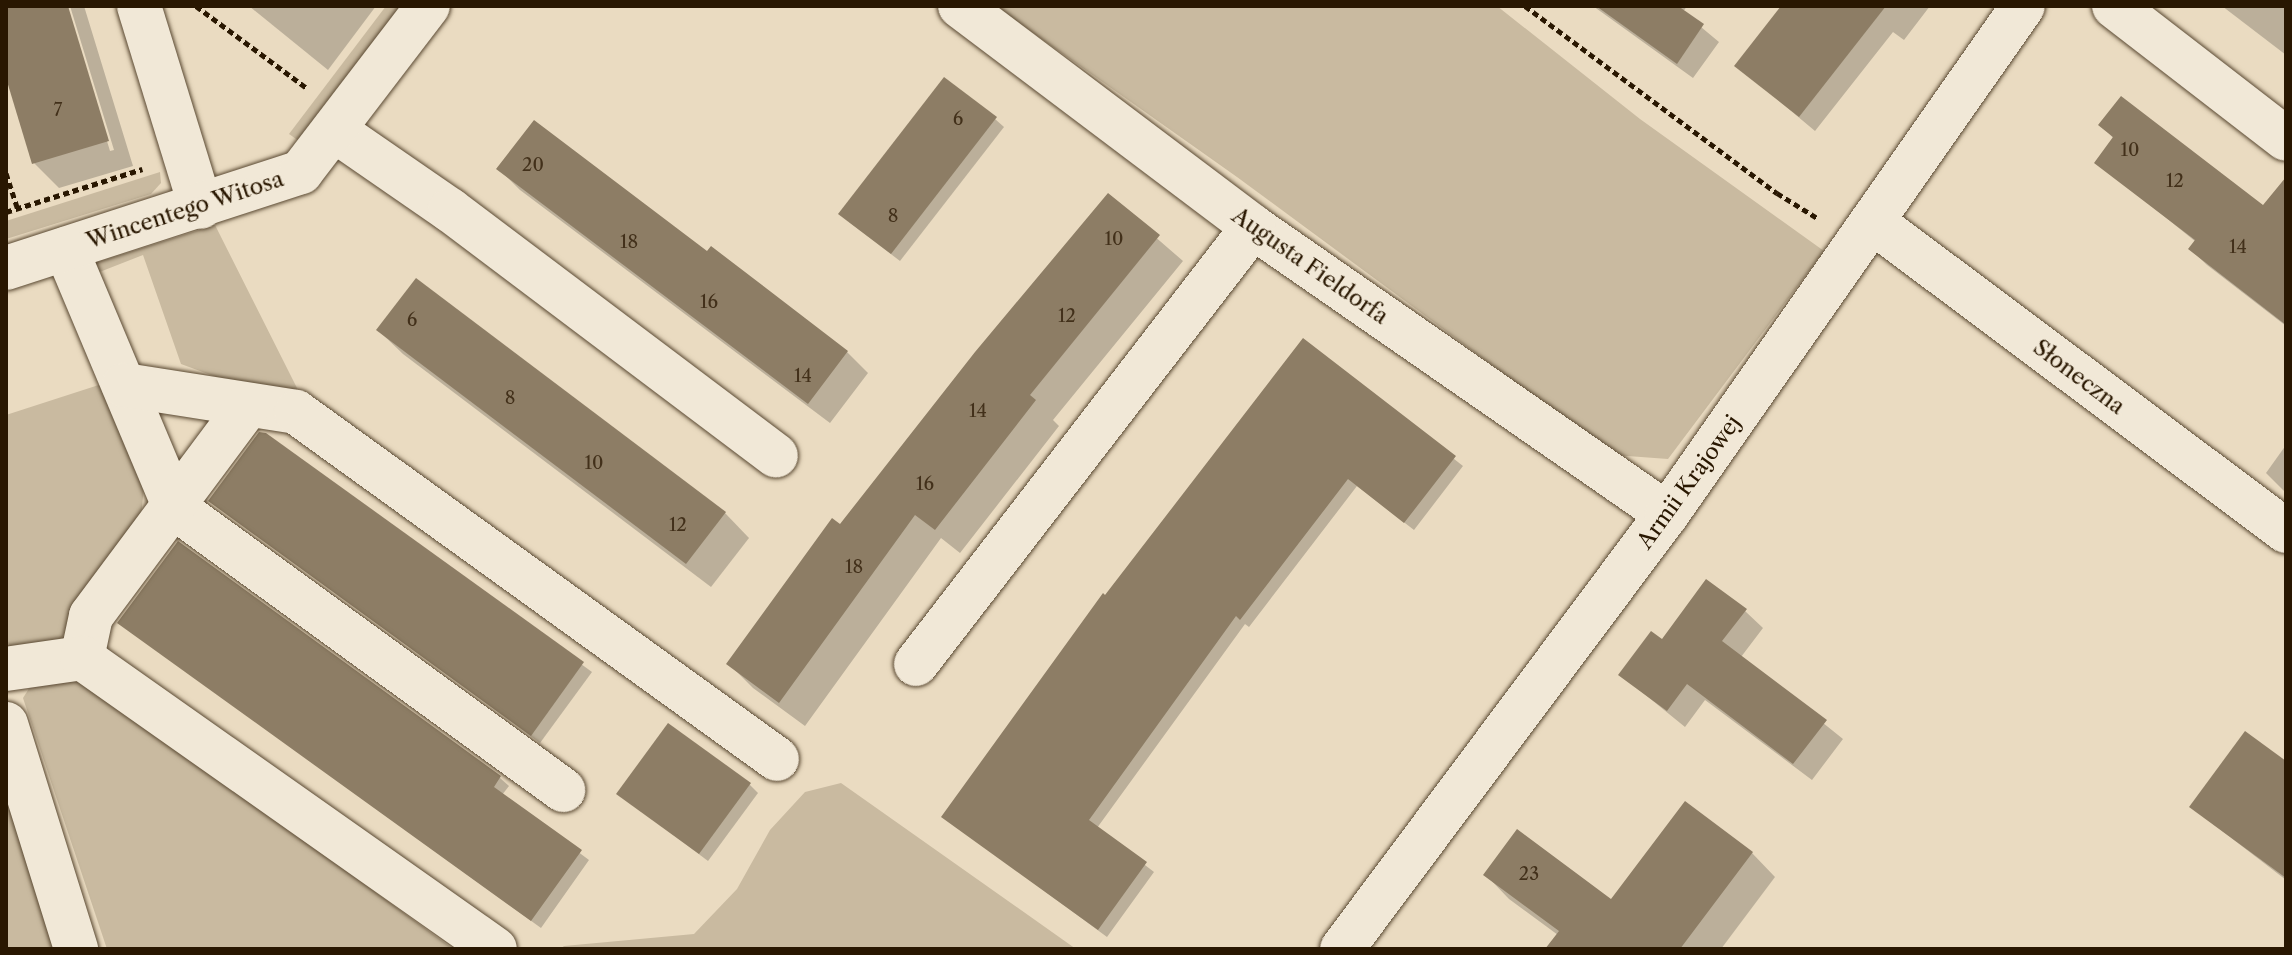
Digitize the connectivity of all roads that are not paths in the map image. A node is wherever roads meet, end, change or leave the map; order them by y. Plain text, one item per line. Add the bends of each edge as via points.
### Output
1 (139, 6) edge
2 (428, 6) edge
3 (960, 6) edge
4 (2023, 6) edge
5 (2114, 6) edge
6 (334, 130) junction
7 (2286, 139) edge
8 (201, 207) junction
9 (1873, 222) junction
10 (1253, 227) junction
11 (66, 249) junction
12 (6, 268) edge
13 (124, 385) junction
14 (248, 405) junction
15 (776, 456) dead end
16 (175, 508) junction
17 (1667, 514) junction
18 (2286, 531) edge
19 (82, 658) junction
20 (916, 664) dead end
21 (6, 669) edge
22 (6, 724) edge
23 (777, 759) dead end
24 (563, 790) dead end
25 (76, 949) edge
26 (495, 949) edge
27 (1342, 949) edge

1 - 8 street
2 - 6 street, Wincentego Witosa
3 - 10 street, Augusta Fieldorfa
4 - 9 street, Armii Krajowej
5 - 7 street
6 - 8 street, Wincentego Witosa via 301,172
6 - 15 street via 450,210
8 - 11 street, Wincentego Witosa
9 - 17 street, Armii Krajowej
9 - 18 street, Słoneczna
10 - 17 street, Augusta Fieldorfa
10 - 20 street
11 - 12 street, Wincentego Witosa
11 - 13 street
13 - 14 street
13 - 16 street
14 - 16 street
14 - 23 street via 296,412
16 - 19 street via 91,616
16 - 24 street
17 - 27 street, Armii Krajowej
19 - 21 street
19 - 26 street
22 - 25 street

